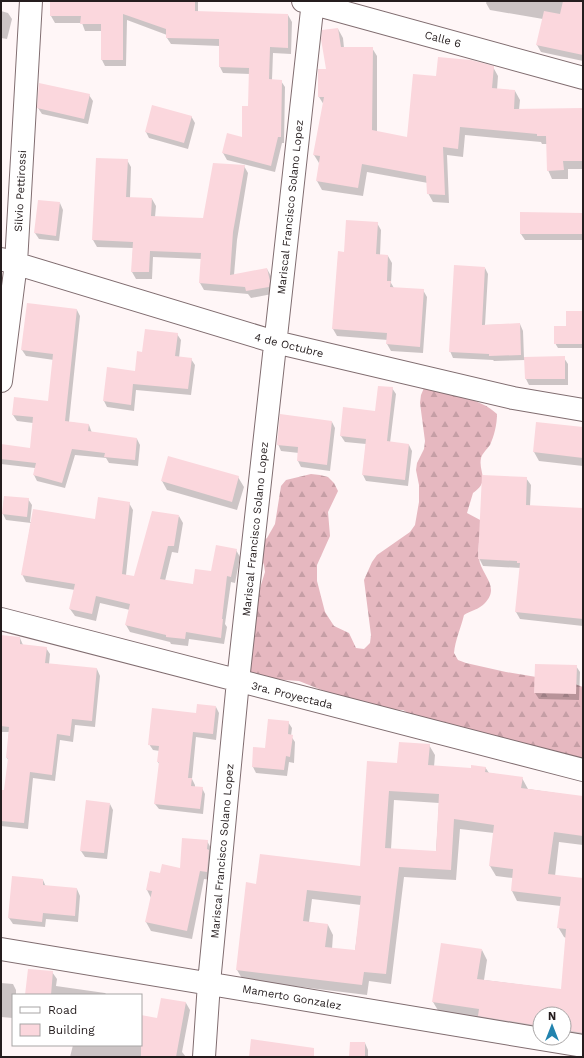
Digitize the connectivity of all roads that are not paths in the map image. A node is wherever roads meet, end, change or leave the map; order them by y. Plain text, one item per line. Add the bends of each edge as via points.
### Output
1 (31, 1) edge
2 (310, 2) edge
3 (583, 78) edge
4 (8, 261) edge
5 (275, 342) junction
6 (1, 381) edge
7 (583, 410) edge
8 (1, 619) edge
9 (238, 681) junction
10 (583, 770) edge
11 (1, 949) edge
12 (209, 983) junction
13 (583, 1046) edge
14 (204, 1057) edge

1 - 4 street, Silvio Pettirossi
2 - 3 street, Calle 6
2 - 5 street, Mariscal Francisco Solano Lopez
4 - 5 street, 4 de Octubre
4 - 6 street, Silvio Pettirossi
5 - 7 street, 4 de Octubre via 513,398
5 - 9 street, Mariscal Francisco Solano Lopez
8 - 9 street, 3ra. Proyectada
9 - 10 street, 3ra. Proyectada
9 - 12 street, Mariscal Francisco Solano Lopez
11 - 12 street, Mamerto Gonzalez
12 - 13 street, Mamerto Gonzalez
12 - 14 street, Mariscal Francisco Solano Lopez

